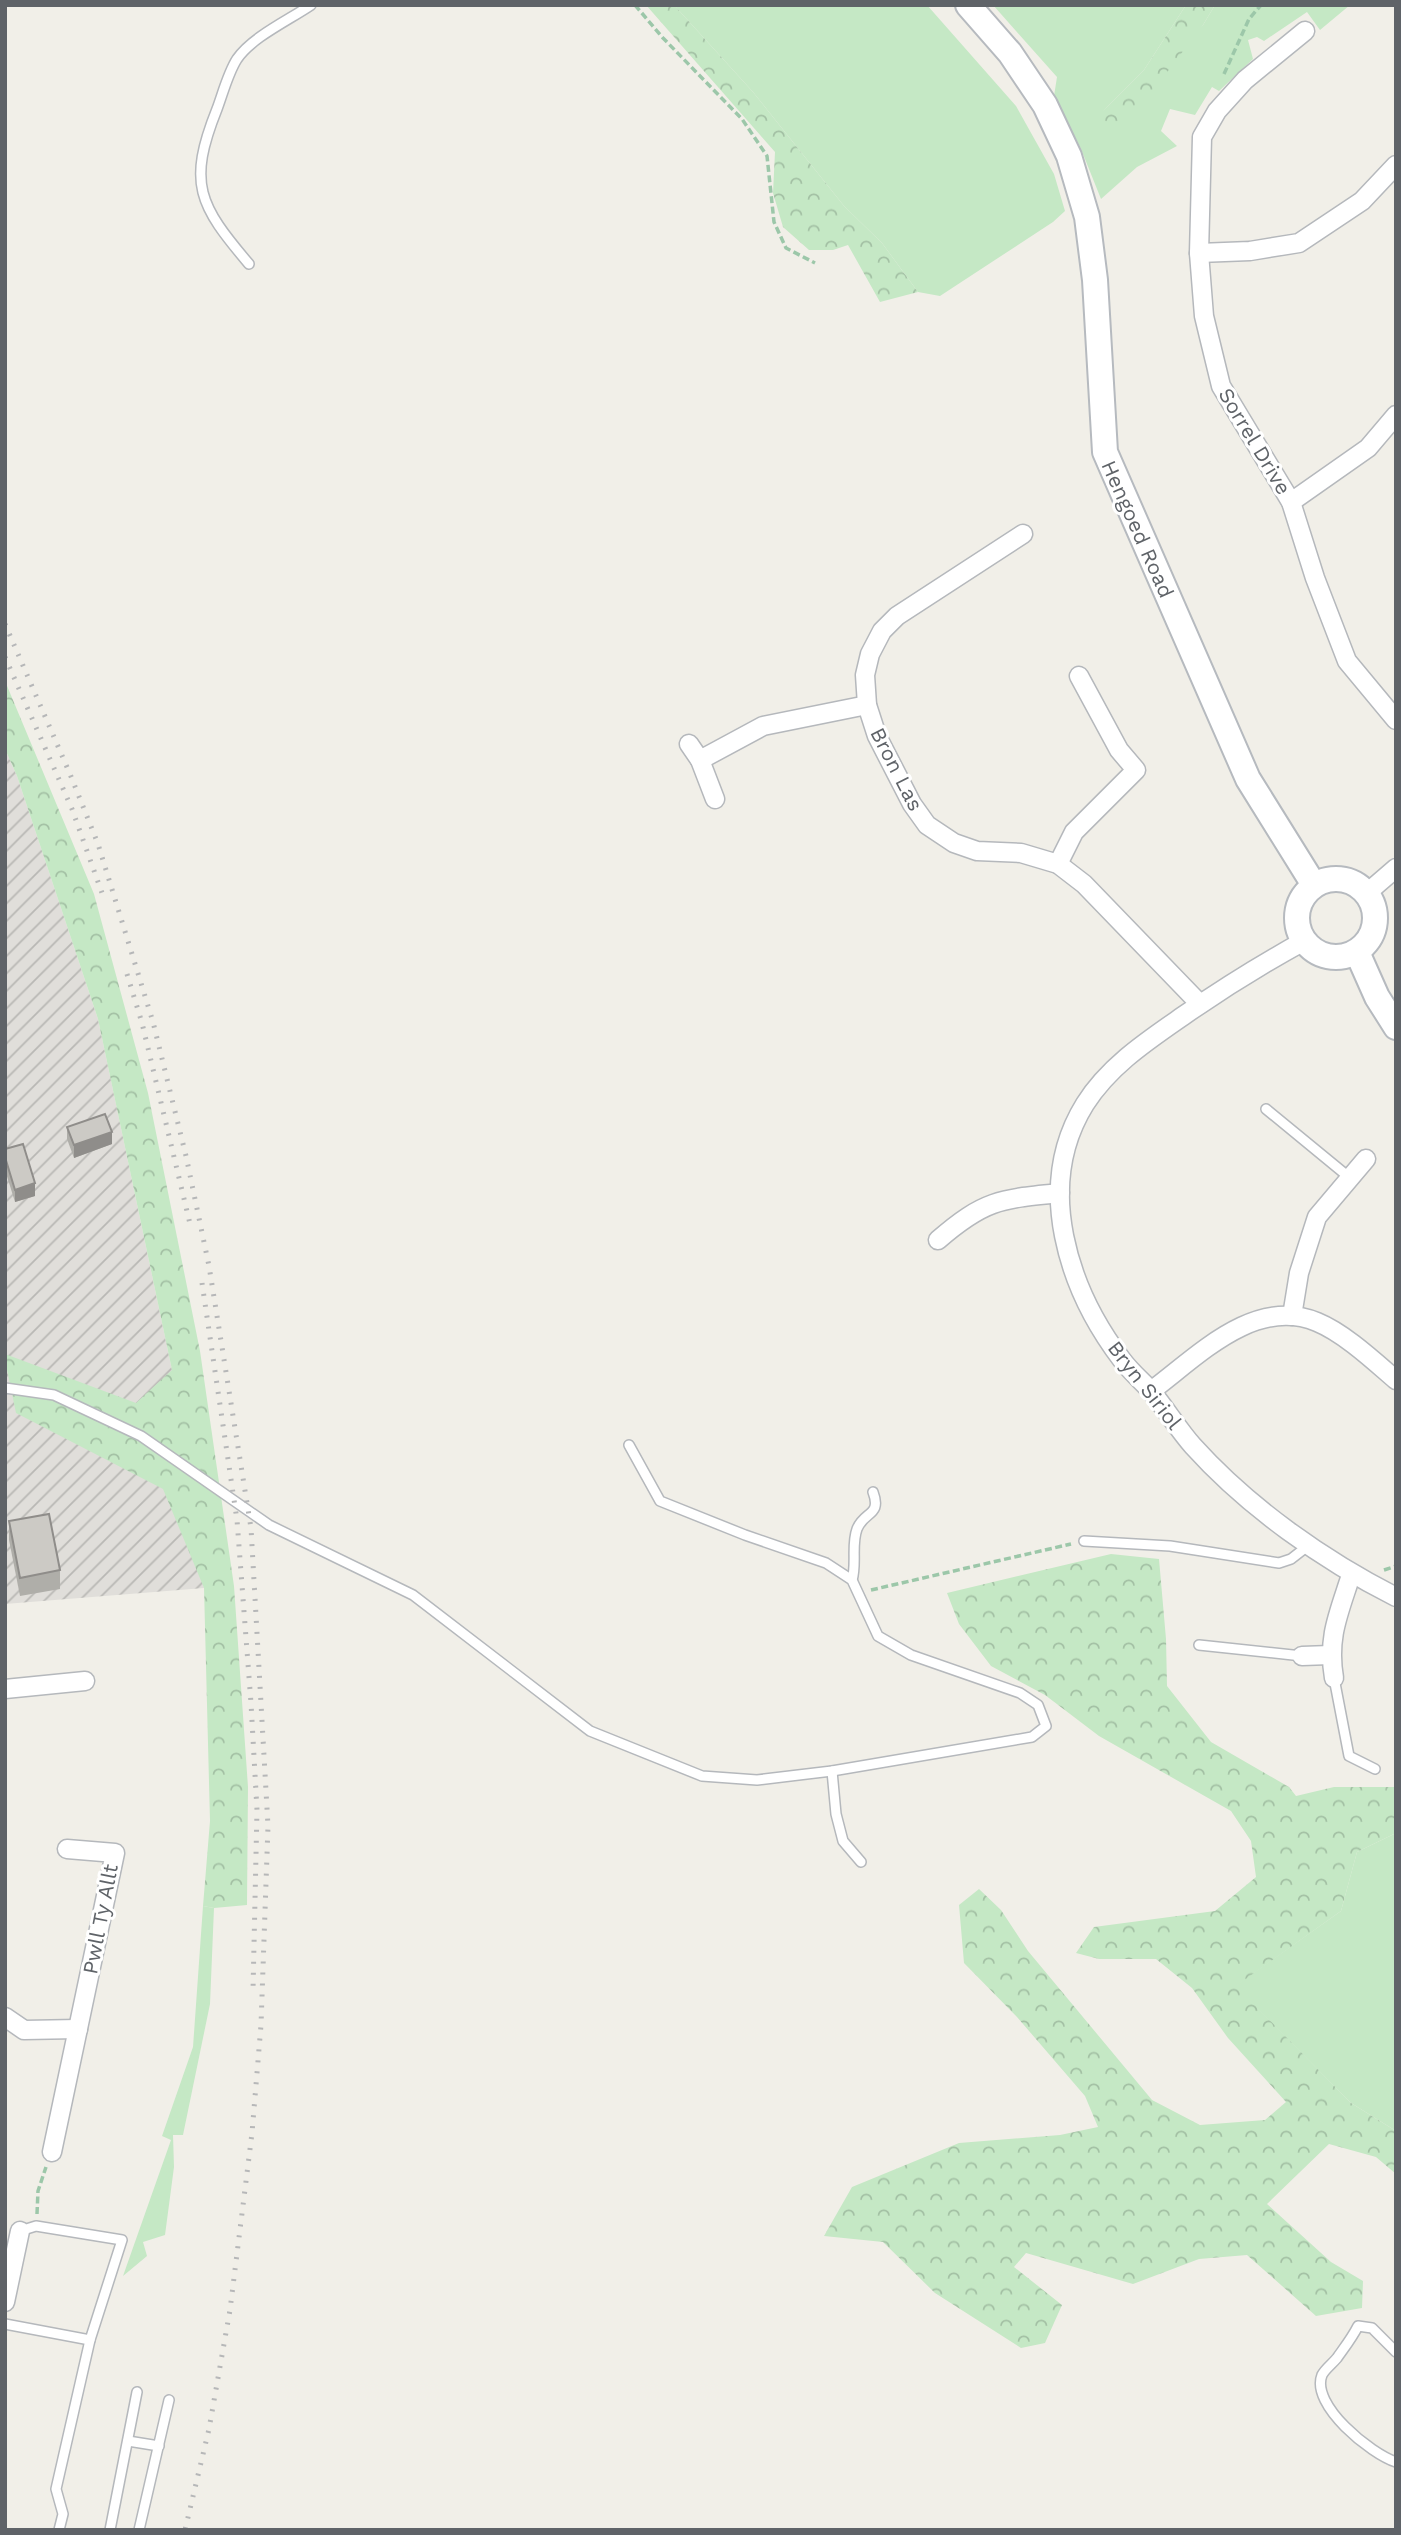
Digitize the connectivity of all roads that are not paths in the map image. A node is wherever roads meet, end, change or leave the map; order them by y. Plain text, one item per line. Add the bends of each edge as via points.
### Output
1 (311, 5) edge
2 (968, 5) edge
3 (1305, 31) dead end
4 (1396, 165) edge
5 (1199, 253) junction
6 (249, 264) dead end
7 (1396, 415) edge
8 (1291, 502) junction
9 (1023, 534) dead end
10 (1079, 676) dead end
11 (867, 705) junction
12 (1396, 720) edge
13 (689, 744) dead end
14 (699, 760) junction
15 (715, 799) dead end
16 (1058, 864) junction
17 (1396, 868) edge
18 (1314, 886) junction
19 (1367, 893) junction
20 (1304, 941) junction
21 (1357, 951) junction
22 (1200, 1004) junction
23 (1396, 1027) edge
24 (1266, 1109) dead end
25 (1366, 1159) dead end
26 (1350, 1178) junction
27 (1060, 1193) junction
28 (938, 1240) dead end
29 (1292, 1316) junction
30 (1396, 1380) edge
31 (5, 1388) edge
32 (1151, 1391) junction
33 (629, 1445) dead end
34 (873, 1492) dead end
35 (1084, 1541) road end
36 (1309, 1545) junction
37 (1351, 1575) junction
38 (852, 1580) junction
39 (1396, 1597) edge
40 (1199, 1645) dead end
41 (1330, 1655) junction
42 (1302, 1656) joint
43 (1334, 1678) joint
44 (85, 1681) dead end
45 (5, 1689) edge
46 (1375, 1769) dead end
47 (832, 1772) junction
48 (67, 1849) dead end
49 (861, 1863) dead end
50 (5, 2017) edge
51 (78, 2029) junction
52 (52, 2152) road end
53 (20, 2231) joint
54 (5, 2302) edge
55 (5, 2324) edge
56 (90, 2340) junction
57 (1396, 2352) edge
58 (137, 2392) dead end
59 (169, 2400) dead end
60 (128, 2441) junction
61 (159, 2446) junction
62 (1396, 2462) edge
63 (59, 2530) edge
64 (110, 2530) edge
65 (139, 2530) edge

1 - 6 lane via 251,44 237,59 202,152 203,195 212,217
2 - 18 street, Hengoed Road via 1010,53 1045,105 1069,156 1087,217 1095,280 1105,452 1248,779
3 - 5 street, Sorrel Drive via 1245,80 1217,111 1202,137
4 - 5 street via 1363,201 1299,243
5 - 8 street, Sorrel Drive via 1204,316 1221,386
7 - 8 street via 1368,448
8 - 12 street, Sorrel Drive via 1347,662
9 - 11 street, Bron Las via 897,615 881,632 865,675
10 - 16 street via 1119,750 1136,770 1074,832
11 - 14 street via 763,726
11 - 16 street, Bron Las via 877,736 927,825 954,843 977,851 1021,853
13 - 14 street
14 - 15 street
16 - 22 street, Bron Las via 1084,884
17 - 19 street
18 - 19 street via 1336,878
18 - 20 street via 1299,905 1298,930
19 - 21 street via 1376,918 1367,943
20 - 21 street via 1322,955 1346,956
20 - 22 street, Bryn Siriol
21 - 23 street
22 - 27 street, Bryn Siriol via 1110,1071 1085,1104 1064,1152
24 - 26 lane
25 - 26 street
26 - 29 street via 1317,1217 1299,1273
27 - 28 street via 1009,1198 986,1206 965,1216
27 - 32 street, Bryn Siriol via 1065,1244 1090,1308 1122,1361
29 - 30 street via 1318,1322 1362,1350
29 - 32 street via 1260,1318 1226,1334
31 - 47 lane via 54,1395 141,1436 269,1525 413,1595 590,1731 702,1776 757,1780
32 - 36 street, Bryn Siriol via 1193,1446 1262,1511
33 - 38 lane via 660,1501 826,1563
34 - 38 lane via 876,1508 855,1534
35 - 36 lane via 1170,1546 1279,1563
36 - 37 street, Bryn Siriol
37 - 39 street, Bryn Siriol
37 - 41 street
38 - 47 lane via 878,1636 911,1655 1020,1693 1038,1705 1046,1726 1032,1737
40 - 42 lane
41 - 42 street
41 - 43 street
43 - 46 lane via 1349,1756
44 - 45 street
47 - 49 lane via 843,1841
48 - 51 street, Pwll Ty Allt via 115,1853
50 - 51 street via 24,2030
51 - 52 street, Pwll Ty Allt
53 - 54 street
53 - 56 lane via 39,2226 122,2240
55 - 56 lane
56 - 63 lane via 56,2489 63,2514
57 - 62 lane via 1372,2328 1358,2326 1322,2375 1321,2390 1326,2403 1356,2437
58 - 60 lane
59 - 61 lane
60 - 61 lane
60 - 64 lane
61 - 65 lane

